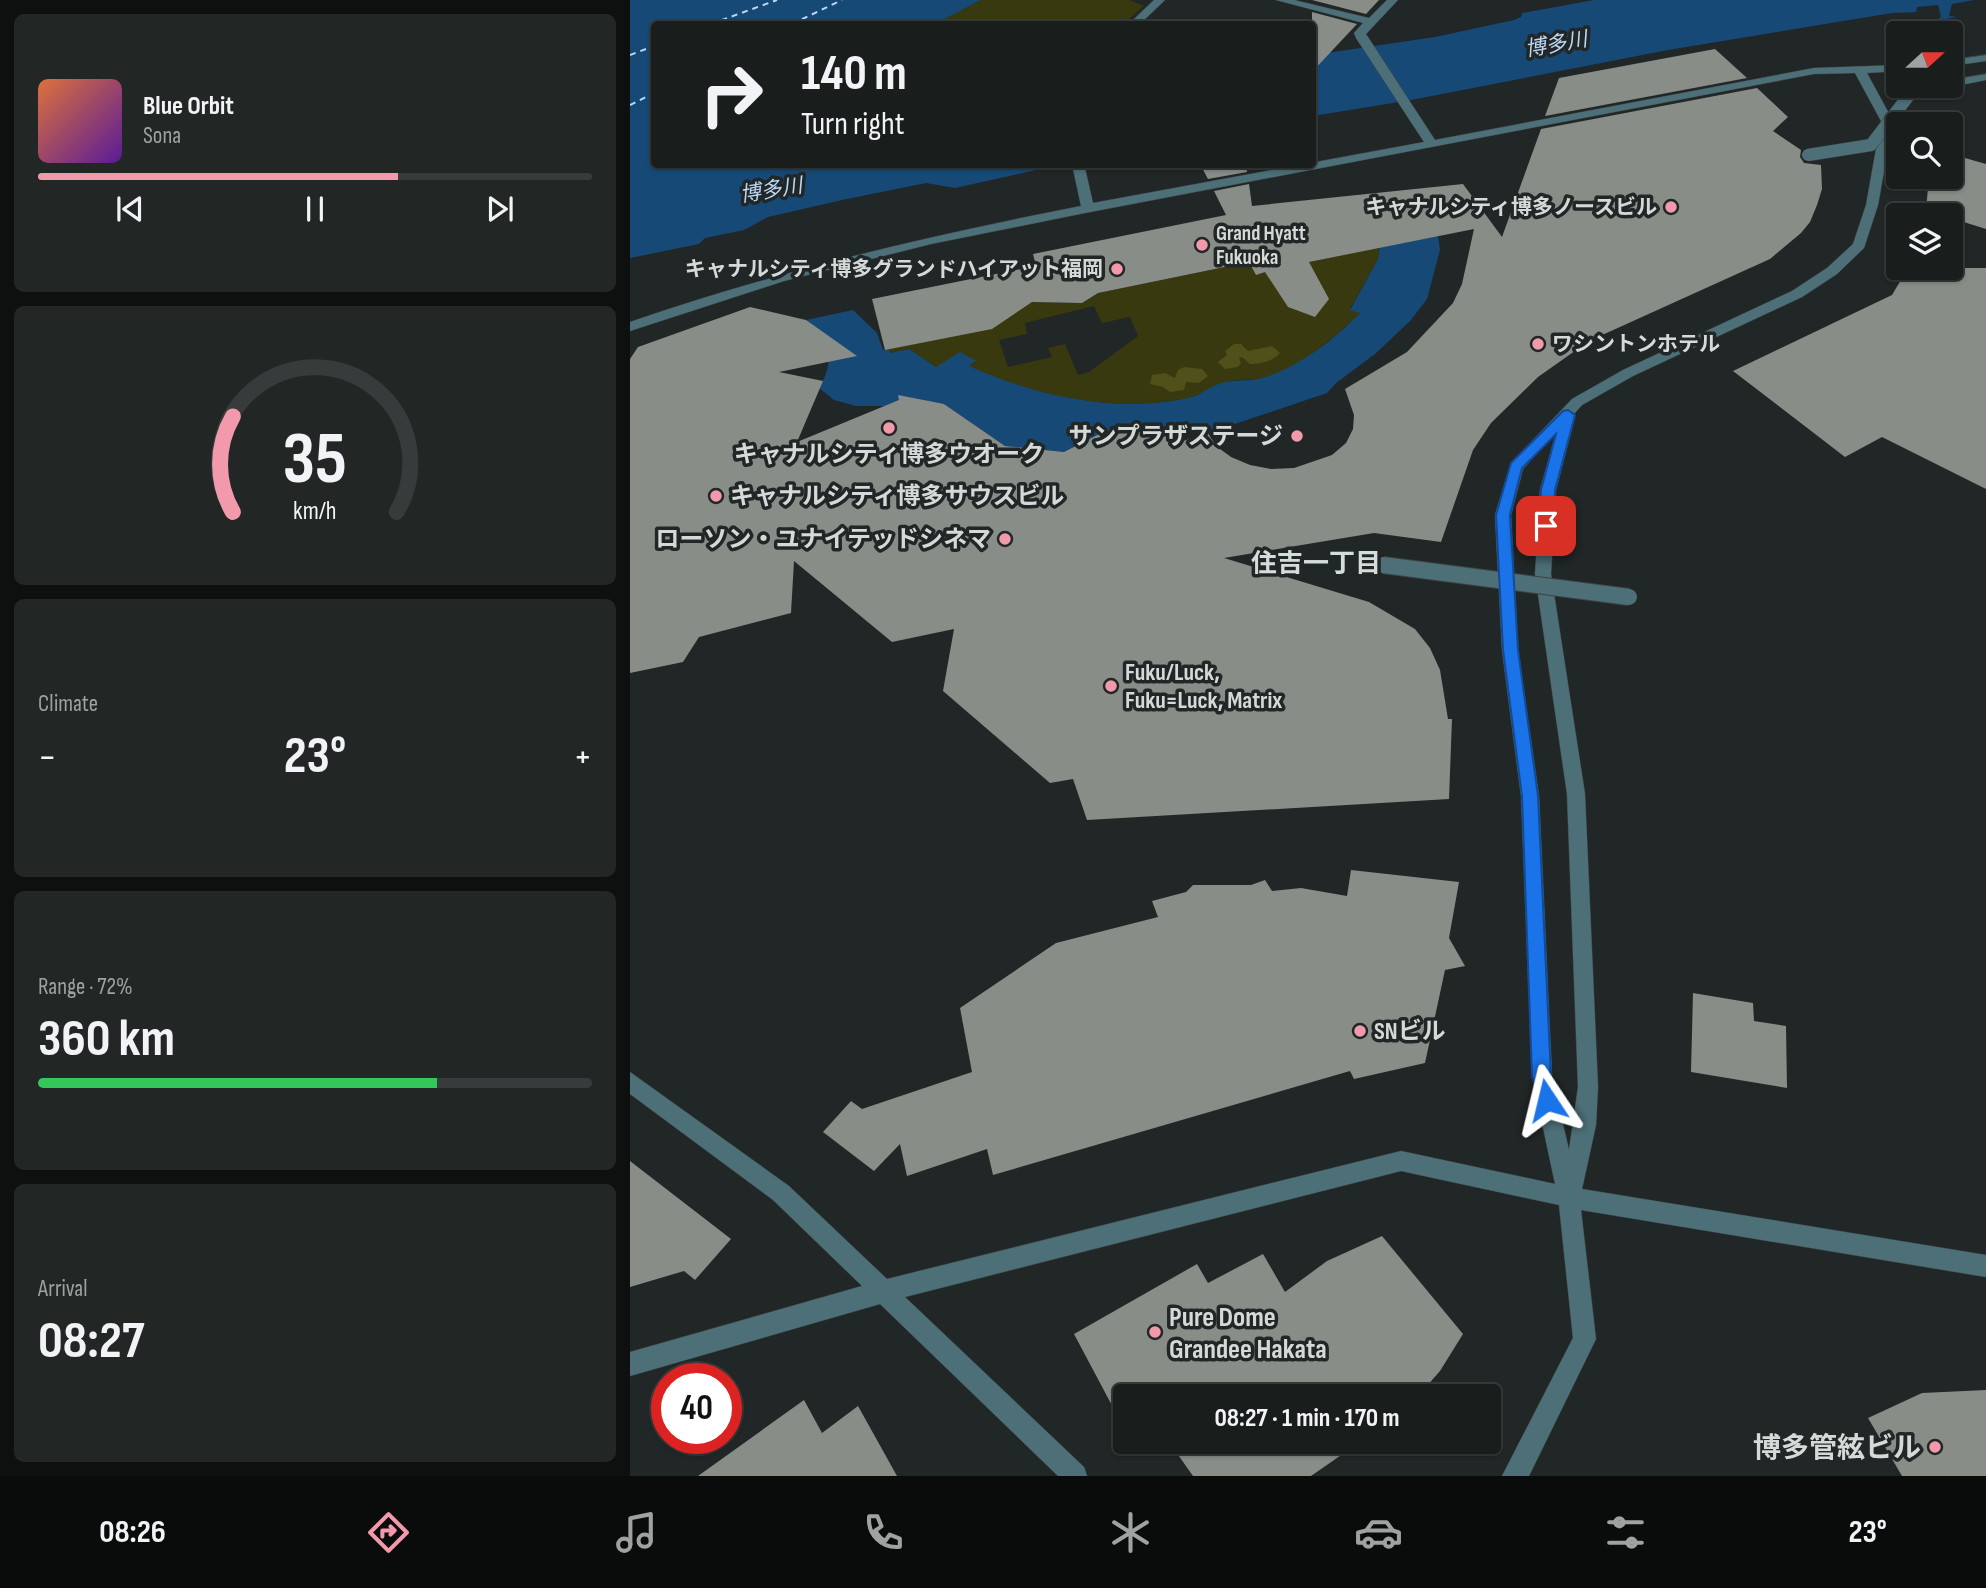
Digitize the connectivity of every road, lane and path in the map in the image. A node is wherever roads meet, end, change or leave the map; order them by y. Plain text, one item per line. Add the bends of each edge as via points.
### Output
1 (1160, 0) edge
2 (1281, 0) edge
3 (1393, 0) edge
4 (1137, 21) edge
5 (1371, 22) junction
6 (1986, 58) edge
7 (1964, 61) edge
8 (1886, 68) edge
9 (1859, 69) junction
10 (1986, 78) edge
11 (1964, 82) edge
12 (1907, 98) edge
13 (1432, 145) junction
14 (1808, 155) dead end
15 (1316, 166) edge
16 (1079, 168) edge
17 (1306, 168) edge
18 (1088, 208) junction
19 (630, 327) edge
20 (1568, 415) junction
21 (1383, 565) dead end
22 (1629, 597) dead end
23 (630, 1082) edge
24 (1569, 1197) junction
25 (1986, 1266) edge
26 (885, 1291) junction
27 (630, 1364) edge
28 (1075, 1476) edge
29 (1514, 1476) edge

1 - 4 street
2 - 5 street
3 - 5 street
5 - 13 street via 1360,33 1362,38
6 - 7 street
8 - 9 street
9 - 13 street via 1814,71
9 - 20 street via 1887,121 1872,205 1859,245 1832,271 1797,294 1628,373 1577,402
10 - 11 street
12 - 14 street, bridge via 1871,145
13 - 15 street
16 - 18 street
17 - 18 street
18 - 19 street via 848,259 704,299
20 - 24 street via 1548,490 1543,574 1577,807 1588,1087 1585,1125
20 - 24 street via 1516,467 1503,515 1510,650 1530,796 1542,1076
21 - 22 street, bridge
23 - 26 street via 781,1193
24 - 25 street
24 - 26 street via 1401,1161
24 - 29 street via 1585,1339
26 - 27 street
26 - 28 street

